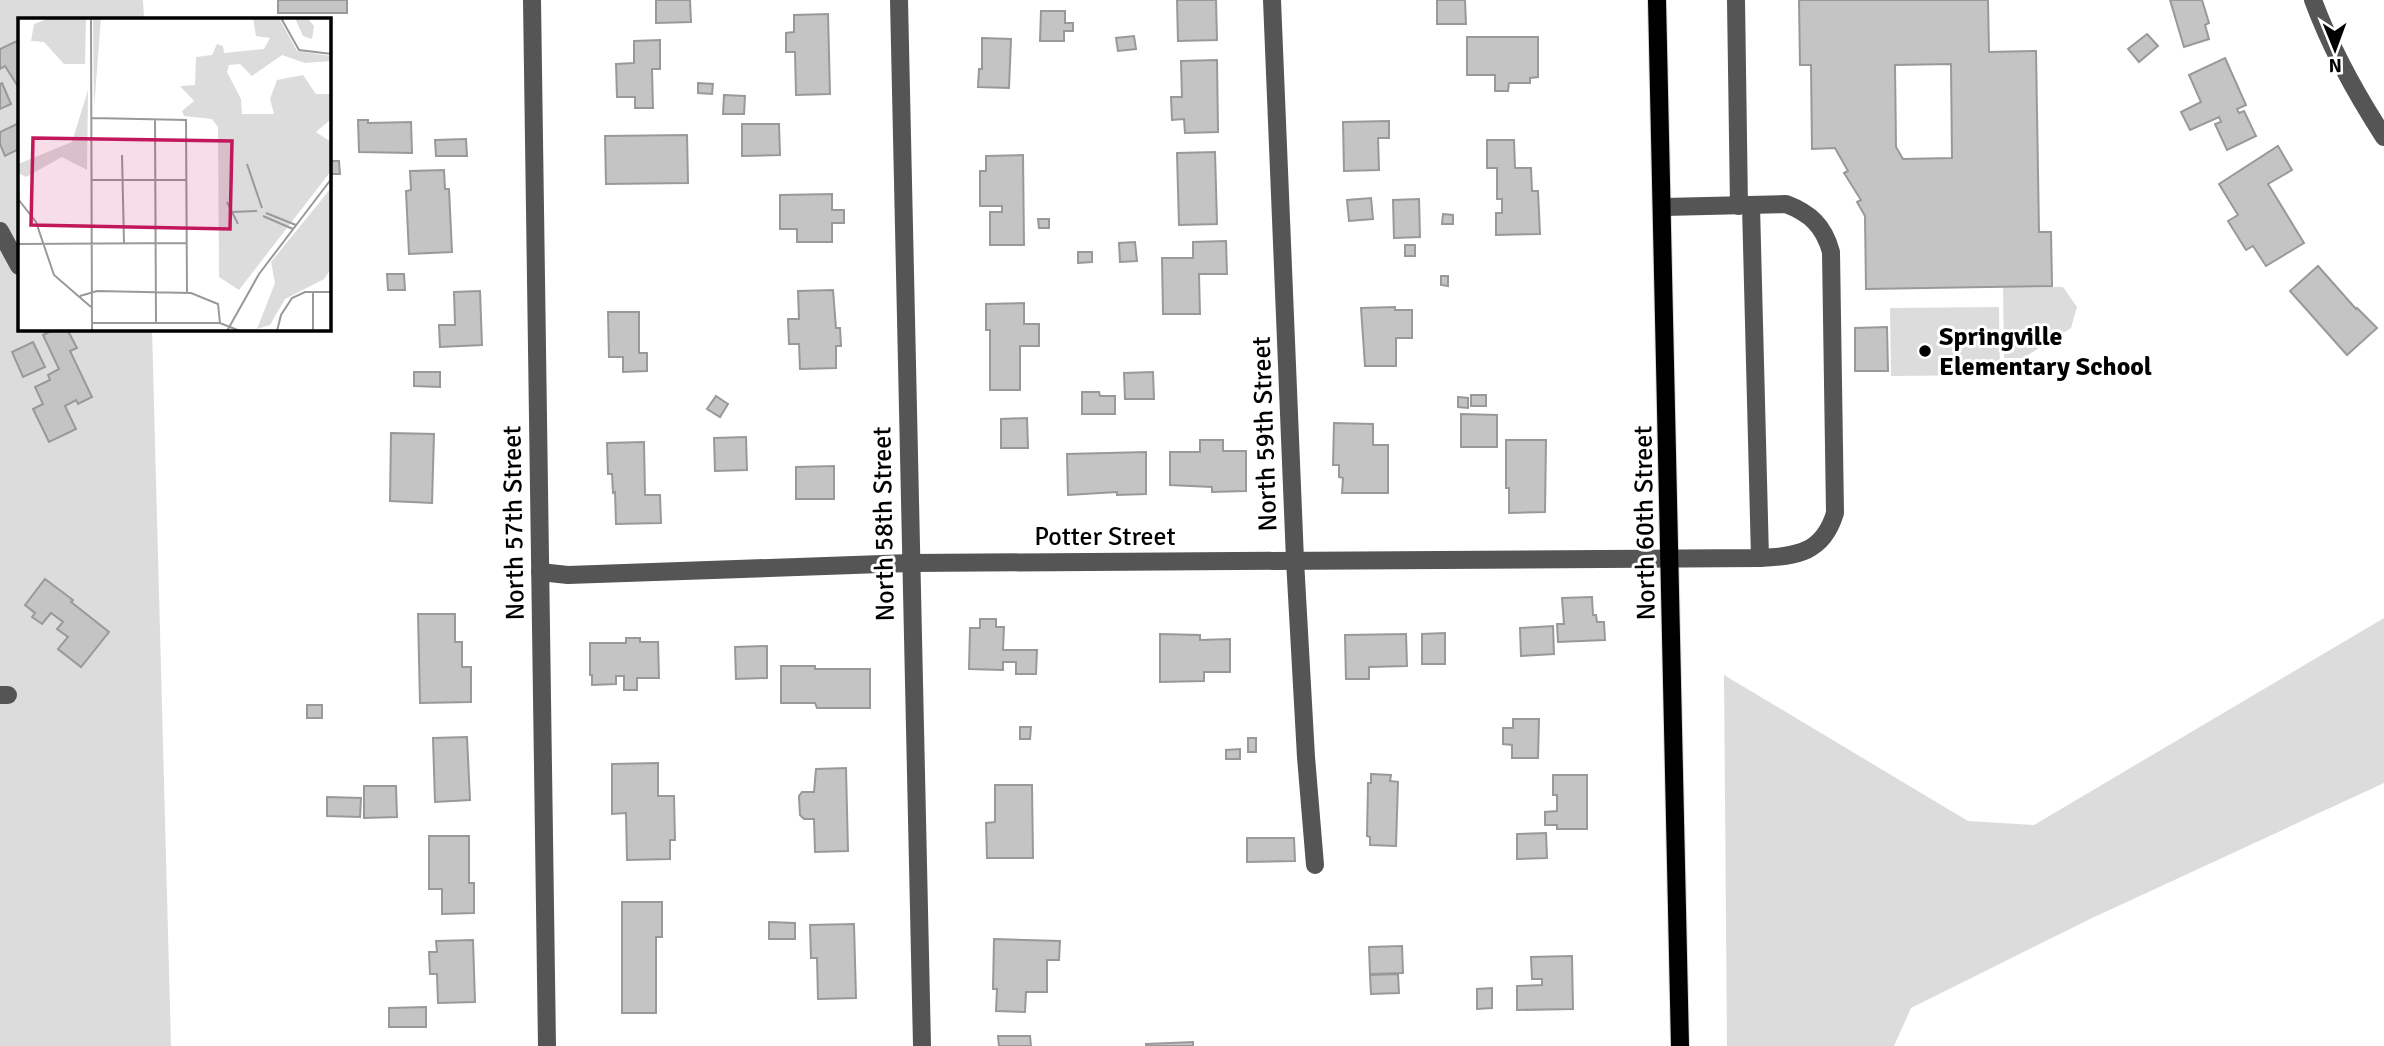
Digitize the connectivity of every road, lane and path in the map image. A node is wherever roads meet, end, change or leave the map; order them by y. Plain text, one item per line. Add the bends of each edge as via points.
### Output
1 (531, 0) edge
2 (899, 0) edge
3 (1272, 0) edge
4 (1657, 0) edge
5 (1736, 0) edge
6 (2313, 0) edge
7 (2384, 137) edge
8 (1745, 206) junction
9 (1664, 207) junction
10 (0, 231) edge
11 (18, 264) edge
12 (1671, 558) junction
13 (1760, 558) junction
14 (1295, 561) junction
15 (910, 564) junction
16 (540, 572) junction
17 (1315, 865) dead end
18 (547, 1046) edge
19 (922, 1046) edge
20 (1680, 1046) edge

1 - 16 street, North 57th Street
2 - 15 street, North 58th Street
3 - 14 street, North 59th Street
4 - 9 main road, North 60th Street
5 - 8 street
6 - 7 street via 2356,93
8 - 9 street, Potter Street
8 - 13 street
8 - 13 street, Potter Street via 1786,204 1804,211 1827,238 1831,252 1835,513 1820,543 1786,557
9 - 12 main road, North 60th Street
10 - 11 street
12 - 13 street, Potter Street
12 - 14 street, Potter Street
12 - 20 main road, North 60th Street
14 - 15 street, Potter Street
14 - 17 street, North 59th Street
15 - 16 street, Potter Street via 568,575
15 - 19 street, North 58th Street
16 - 18 street, North 57th Street

